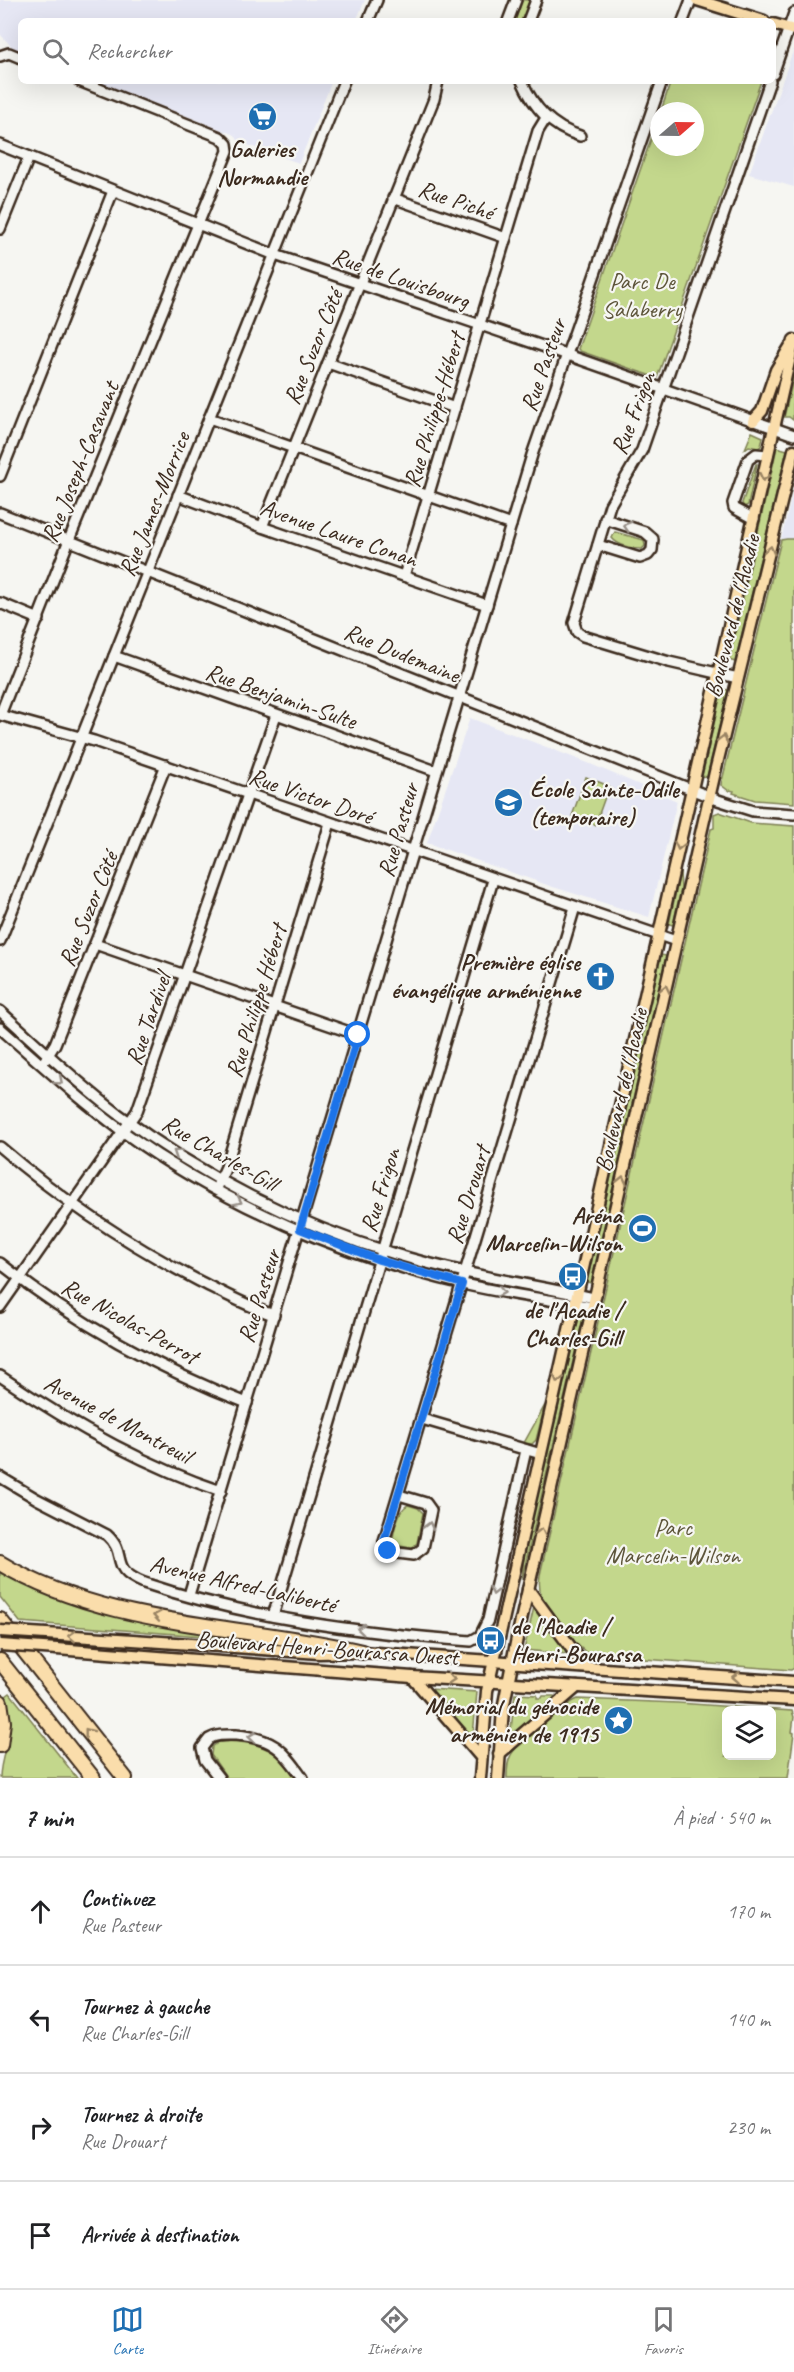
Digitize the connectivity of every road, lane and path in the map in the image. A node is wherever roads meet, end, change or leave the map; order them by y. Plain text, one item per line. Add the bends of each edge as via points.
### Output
1 (377, 0) edge
2 (516, 0) edge
3 (536, 0) edge
4 (691, 0) edge
5 (697, 0) edge
6 (794, 13) edge
7 (369, 18) edge
8 (509, 18) edge
9 (529, 18) edge
10 (684, 18) edge
11 (754, 18) edge
12 (776, 25) edge
13 (791, 30) edge
14 (0, 56) edge
15 (18, 57) edge
16 (776, 67) edge
17 (85, 84) edge
18 (343, 84) edge
19 (437, 84) edge
20 (524, 84) edge
21 (661, 84) edge
22 (769, 84) edge
23 (546, 118) junction
24 (580, 136) dead end
25 (0, 145) edge
26 (29, 157) junction
27 (113, 191) junction
28 (393, 198) junction
29 (197, 225) junction
30 (0, 229) edge
31 (506, 238) junction
32 (275, 255) junction
33 (359, 284) junction
34 (479, 326) junction
35 (794, 341) edge
36 (567, 355) junction
37 (328, 363) junction
38 (663, 389) junction
39 (455, 408) junction
40 (209, 418) junction
41 (753, 421) junction
42 (775, 429) junction
43 (794, 435) edge
44 (293, 449) junction
45 (794, 450) edge
46 (768, 455) junction
47 (0, 476) edge
48 (178, 495) junction
49 (429, 496) junction
50 (0, 513) edge
51 (605, 519) junction
52 (754, 519) junction
53 (511, 525) junction
54 (262, 527) junction
55 (69, 540) junction
56 (598, 545) junction
57 (148, 572) junction
58 (404, 576) junction
59 (0, 603) edge
60 (487, 605) junction
61 (39, 619) junction
62 (114, 656) junction
63 (718, 673) junction
64 (738, 678) junction
65 (460, 696) junction
66 (276, 715) junction
67 (0, 716) edge
68 (81, 738) junction
69 (166, 765) junction
70 (436, 771) junction
71 (692, 789) junction
72 (248, 795) junction
73 (710, 796) junction
74 (794, 814) edge
75 (330, 822) junction
76 (412, 852) junction
77 (494, 880) junction
78 (575, 907) junction
79 (659, 937) junction
80 (0, 941) edge
81 (676, 941) junction
82 (95, 944) junction
83 (184, 975) junction
84 (274, 1007) junction
85 (0, 1011) edge
86 (0, 1028) edge
87 (358, 1035) junction
88 (48, 1056) junction
89 (41, 1065) junction
90 (130, 1123) junction
91 (124, 1132) junction
92 (0, 1147) edge
93 (220, 1179) junction
94 (215, 1188) junction
95 (73, 1204) junction
96 (301, 1225) junction
97 (382, 1250) junction
98 (379, 1260) junction
99 (0, 1263) edge
100 (465, 1274) junction
101 (20, 1278) junction
102 (462, 1284) junction
103 (576, 1299) junction
104 (594, 1303) junction
105 (0, 1307) edge
106 (274, 1315) junction
107 (0, 1376) edge
108 (247, 1403) junction
109 (422, 1419) junction
110 (526, 1450) junction
111 (541, 1454) junction
112 (0, 1477) edge
113 (220, 1491) junction
114 (399, 1495) junction
115 (0, 1563) edge
116 (528, 1589) junction
117 (189, 1596) junction
118 (273, 1616) junction
119 (0, 1620) edge
120 (0, 1631) edge
121 (0, 1645) edge
122 (362, 1652) junction
123 (0, 1661) edge
124 (494, 1661) junction
125 (512, 1662) junction
126 (585, 1666) junction
127 (412, 1677) junction
128 (489, 1681) junction
129 (794, 1682) edge
130 (508, 1683) junction
131 (577, 1687) junction
132 (794, 1700) edge
133 (0, 1701) edge
134 (0, 1745) edge
135 (499, 1754) junction
136 (480, 1755) junction
137 (93, 1778) edge
138 (124, 1778) edge
139 (219, 1778) edge
140 (303, 1778) edge
141 (480, 1778) edge
142 (498, 1778) edge

1 - 7 street
2 - 8 street
3 - 9 street
4 - 10 street
5 - 11 main road
6 - 13 street
12 - 13 main road
13 - 16 street
14 - 15 street via 9,53
17 - 29 street, Rue Joseph-Casavant via 225,140 227,153
18 - 32 street, Rue James-Morrice
19 - 28 street, Rue Suzor Côté
20 - 23 street
21 - 36 street, Rue Pasteur
22 - 38 street, Rue Frigon
23 - 24 street
23 - 31 street, Rue Philippe-Hébert via 538,131
25 - 26 street, Rue de Louisbourg
26 - 27 street, Rue de Louisbourg
26 - 30 street
27 - 29 street, Rue de Louisbourg
27 - 47 street
28 - 31 street, Rue Piché
28 - 33 street, Rue Suzor Côté
29 - 32 street, Rue de Louisbourg
29 - 55 street, Rue Joseph-Casavant
31 - 34 street, Rue Philippe-Hébert
32 - 33 street, Rue de Louisbourg
32 - 40 street, Rue James-Morrice
33 - 34 street, Rue de Louisbourg
33 - 37 street, Rue Suzor Côté
34 - 36 street, Rue de Louisbourg
34 - 39 street, Rue Philippe-Hébert
35 - 41 main road via 776,370 762,411
35 - 42 main road, Boulevard de l'Acadie
36 - 38 street, Rue de Louisbourg
36 - 53 street, Rue Pasteur
37 - 39 street
37 - 44 street, Rue Suzor Côté
38 - 41 street, Rue de Louisbourg
38 - 51 street, Rue Frigon via 640,457 611,501
39 - 49 street, Rue Philippe-Hébert
40 - 44 street
40 - 48 street, Rue James-Morrice
41 - 42 street, Rue de Louisbourg
42 - 43 street, Rue de Louisbourg
42 - 46 main road, Boulevard de l'Acadie
44 - 49 street
44 - 54 street, Rue Suzor Côté
64 -> 45 main road, Boulevard de l'Acadie
46 -> 52 main road, Boulevard de l'Acadie
46 - 52 street, Boulevard de l'Acadie via 756,454 748,460 733,503 734,508
48 - 54 street, Avenue Laure Conan
48 - 57 street, Rue James-Morrice
49 - 53 street
49 - 58 street, Rue Philippe-Hébert
50 - 55 street, Rue Dudemaine
51 - 56 street, Rue Frigon
56 -> 51 street via 640,558 652,550 647,532
52 - 63 main road, Boulevard de l'Acadie
53 - 60 street, Rue Pasteur
54 - 58 street, Avenue Laure Conan
55 - 57 street, Rue Dudemaine
55 - 61 street, Rue Joseph-Casavant
56 - 63 street, Rue Frigon via 575,620 577,632
57 - 62 street, Rue James-Morrice
57 - 65 street, Rue Dudemaine
58 - 60 street, Avenue Laure Conan
59 - 61 street
60 - 65 street, Rue Pasteur
61 - 67 street, Rue Joseph-Casavant
62 - 66 street, Rue Benjamin-Sulte
62 - 68 street, Rue James-Morrice
63 - 64 street, Rue Frigon
63 - 71 main road, Boulevard de l'Acadie
73 -> 64 main road, Boulevard de l'Acadie
65 - 70 street, Rue Pasteur
65 - 71 street, Rue Dudemaine
66 - 70 street, Rue Benjamin-Sulte
66 - 72 street, Rue Tardivel
67 - 68 street, Rue Victor Doré
68 - 69 street, Rue Victor Doré
68 - 80 street, Rue James-Morrice
69 - 72 street, Rue Victor Doré
69 - 82 street, Rue Suzor Côté
70 - 76 street, Rue Pasteur
71 - 73 street, Rue Dudemaine
71 -> 79 main road, Boulevard de l'Acadie
72 - 75 street, Rue Victor Doré
72 - 83 street, Rue Tardivel
73 - 74 street, Rue Dudemaine via 747,810
73 - 81 main road, Boulevard de l'Acadie
75 - 76 street, Rue Victor Doré
75 - 84 street, Rue Philippe Hébert
76 - 77 street, Rue Victor Doré
76 - 87 street, Rue Pasteur
77 - 78 street, Rue Victor Doré
77 - 97 street, Rue Frigon
78 - 79 street, Rue Victor Doré
78 - 100 street, Rue Drouart
79 - 81 street, Rue Victor Doré
79 - 103 main road, Boulevard de l'Acadie
104 -> 81 main road, Boulevard de l'Acadie
82 - 83 street
82 - 88 street, Rue Suzor Côté
83 - 84 street
83 - 90 street, Rue Tardivel
84 - 87 street
84 - 93 street, Rue Philippe Hébert
85 - 88 street, Rue Charles-Gill
86 - 89 street, Rue Charles-Gill
87 - 96 street, Rue Pasteur
88 - 89 street, Rue Suzor Côté
88 - 90 street, Rue Charles-Gill
89 -> 91 street, Rue Charles-Gill
90 - 91 street, Rue Tardivel
93 -> 90 street, Rue Charles-Gill
91 - 94 street, Rue Charles-Gill
91 - 95 street, Rue Tardivel
92 - 95 street
93 - 94 street, Rue Philippe Hébert
93 - 96 street, Rue Charles-Gill
94 -> 96 street, Rue Charles-Gill
95 - 101 street, Rue Tardivel
95 - 106 street via 182,1272
96 - 97 street, Rue Charles-Gill
96 - 98 street, Rue Charles-Gill
96 - 106 street, Rue Pasteur
97 - 98 street, Rue Frigon
97 - 100 street, Rue Charles-Gill
98 - 102 street, Rue Charles-Gill
98 - 118 street, Rue Frigon
99 - 101 street, Rue Nicolas-Perrot
100 - 102 street, Rue Drouart
100 - 103 street, Rue Charles-Gill
101 - 105 street, Rue Tardivel
101 - 108 street, Rue Nicolas-Perrot via 142,1354
102 -> 103 street, Rue Charles-Gill
102 - 109 street, Rue Drouart
103 - 104 street, Rue Charles-Gill
103 -> 111 main road, Boulevard de l'Acadie
116 -> 104 main road, Boulevard de l'Acadie
106 - 108 street, Rue Pasteur
107 - 113 street, Avenue de Montreuil via 104,1438
108 - 113 street, Rue Pasteur
109 - 110 street
109 - 114 street, Rue Drouart
110 - 111 street
110 -> 118 street, Avenue Alfred-Laliberté via 488,1620 474,1640 331,1626
111 - 124 main road, Boulevard de l'Acadie
112 - 117 street, Avenue Alfred-Laliberté via 107,1536 129,1577
113 - 117 street, Rue Pasteur
114 -> 114 street, Rue Drouart via 384,1545 390,1552 414,1555 423,1548 432,1512 426,1503
122 -> 115 highway via 319,1641 90,1602 45,1586
116 - 125 main road, Boulevard de l'Acadie
116 - 126 main road
117 - 118 street, Avenue Alfred-Laliberté
138 -> 119 highway
122 -> 120 main road, Boulevard Henri-Bourassa Ouest, bridge via 319,1653
121 - 127 main road, Boulevard Henri-Bourassa Ouest, bridge
122 - 124 main road, Boulevard Henri-Bourassa Ouest
123 - 137 highway
124 - 125 main road, Boulevard Henri-Bourassa Ouest
124 - 128 main road, Boulevard de l'Acadie
125 - 126 main road, Boulevard Henri-Bourassa Ouest
125 - 130 main road, Boulevard de l'Acadie
129 -> 126 main road, Boulevard Henri-Bourassa Ouest
127 -> 128 main road, Boulevard Henri-Bourassa Ouest
127 - 136 main road
128 - 130 main road, Boulevard Henri-Bourassa Ouest
128 - 136 main road, Boulevard de l'Acadie
130 - 131 main road, Boulevard Henri-Bourassa Ouest
130 - 135 main road, Boulevard de l'Acadie
131 - 132 main road, Boulevard Henri-Bourassa Ouest
131 - 135 main road
133 - 134 highway
135 - 142 main road, Boulevard de l'Acadie
136 - 141 main road, Boulevard de l'Acadie
140 -> 139 street via 270,1742 253,1736 224,1735 209,1739 202,1749

